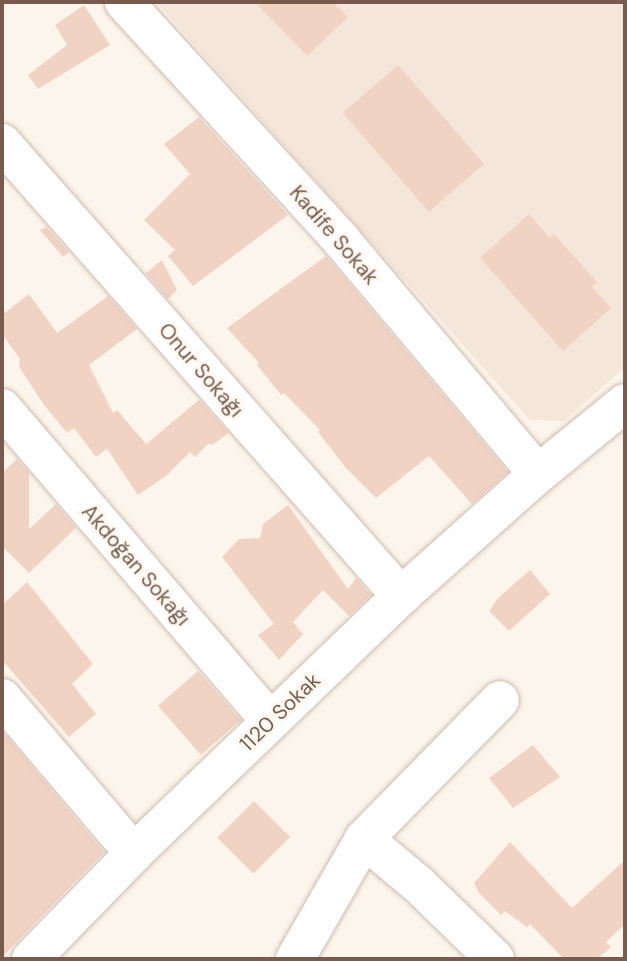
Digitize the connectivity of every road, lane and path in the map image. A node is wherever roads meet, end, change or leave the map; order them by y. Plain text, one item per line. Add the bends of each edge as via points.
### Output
1 (124, 2) edge
2 (2, 143) edge
3 (625, 403) edge
4 (2, 408) edge
5 (538, 474) junction
6 (401, 596) junction
7 (2, 698) edge
8 (500, 700) dead end
9 (270, 721) junction
10 (364, 839) junction
11 (134, 853) junction
12 (31, 959) edge
13 (295, 959) edge
14 (495, 959) edge

1 - 5 street, Kadife Sokak via 341,240
2 - 6 street, Onur Sokağı
3 - 5 street, 1120 Sokak
4 - 9 street, Akdoğan Sokağı
5 - 6 street, 1120 Sokak
6 - 9 street, 1120 Sokak
7 - 11 street
8 - 10 street
9 - 11 street, 1120 Sokak
10 - 13 street
10 - 14 street
11 - 12 street, 1120 Sokak

